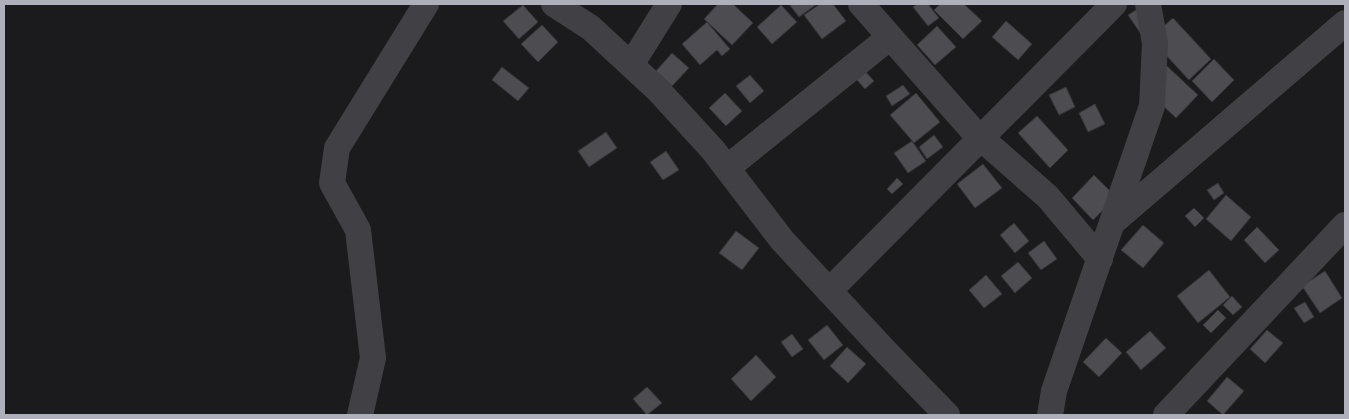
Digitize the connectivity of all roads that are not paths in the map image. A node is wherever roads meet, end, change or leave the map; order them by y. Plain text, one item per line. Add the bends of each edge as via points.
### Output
1 (426, 4) edge
2 (554, 4) edge
3 (670, 4) edge
4 (1114, 4) edge
5 (1148, 4) edge
6 (879, 16) edge
7 (1345, 23) edge
8 (631, 65) junction
9 (981, 138) junction
10 (727, 168) junction
11 (1112, 224) junction
12 (1345, 225) edge
13 (1100, 258) junction
14 (829, 291) junction
15 (360, 415) edge
16 (948, 415) edge
17 (1050, 415) edge
18 (1166, 415) edge

1 - 15 street via 337,148 332,183 358,230 373,358
2 - 8 street via 591,28
3 - 8 street
4 - 9 street
5 - 11 street via 1155,43 1152,106
6 - 9 street
6 - 10 street
7 - 11 street
8 - 10 street via 658,90
9 - 13 street via 1048,197
9 - 14 street
10 - 14 street via 782,240
11 - 13 street
12 - 18 street
13 - 17 street via 1054,391
14 - 16 street

